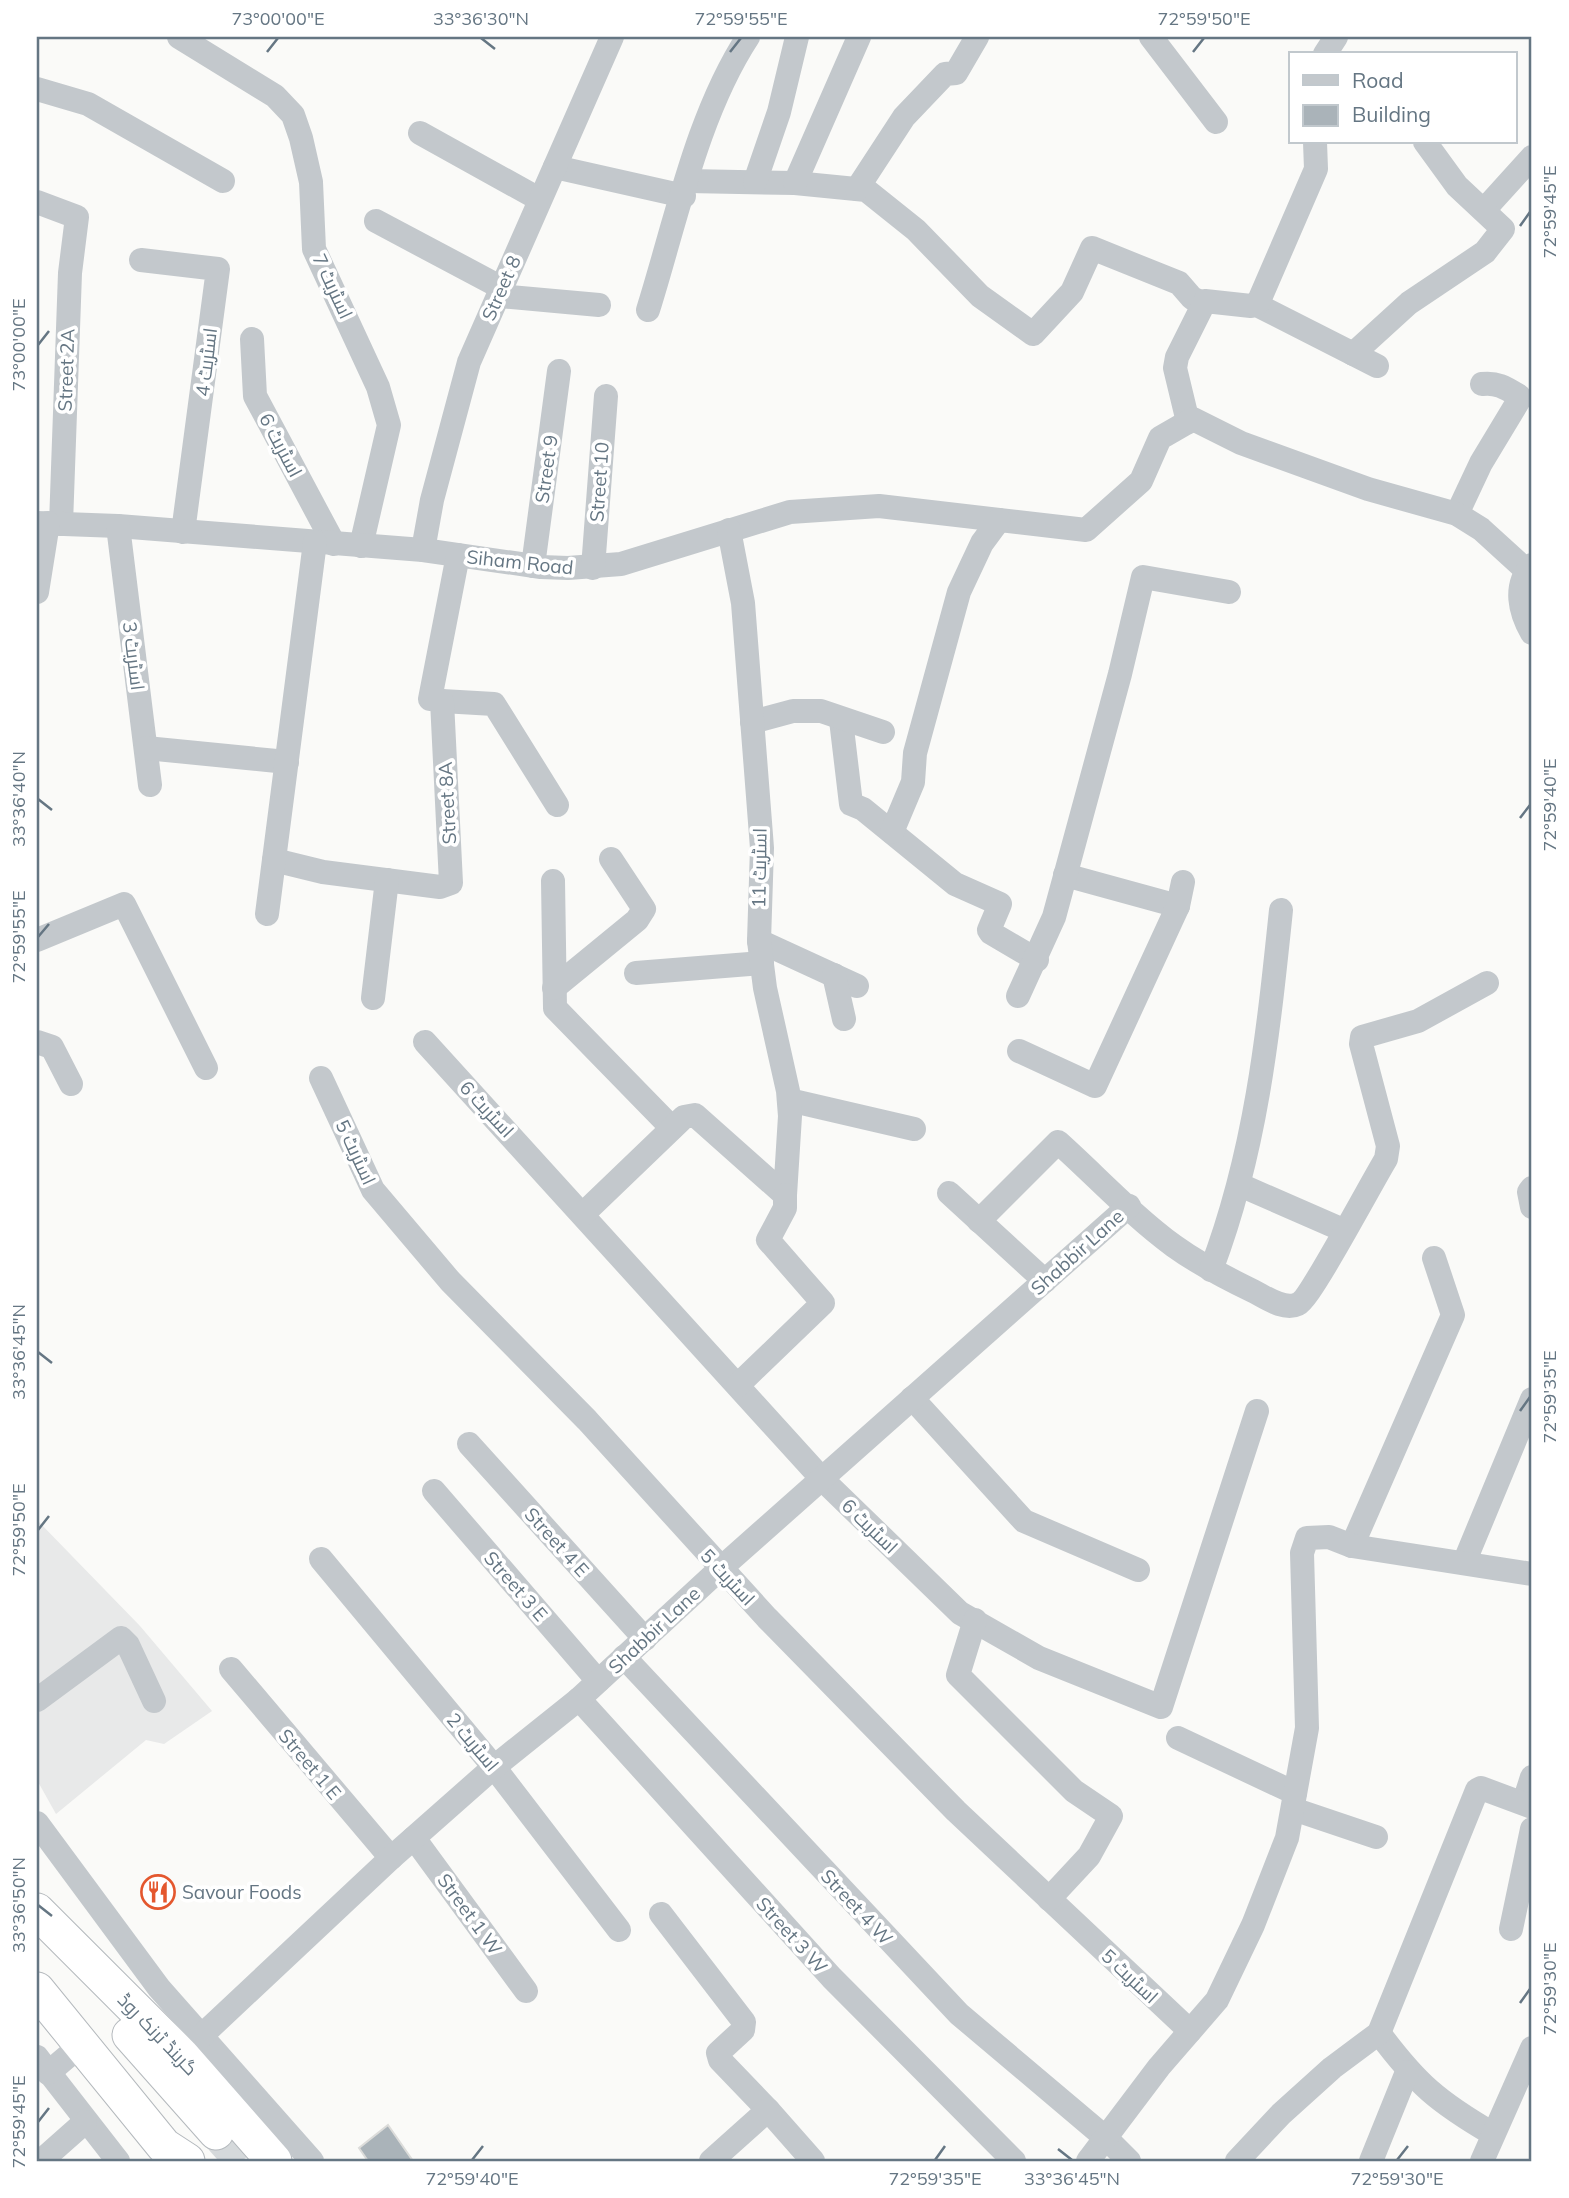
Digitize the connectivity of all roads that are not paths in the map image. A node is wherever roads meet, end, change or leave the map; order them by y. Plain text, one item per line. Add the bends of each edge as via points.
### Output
1 (179, 37) edge
2 (612, 37) edge
3 (748, 37) edge
4 (797, 37) edge
5 (859, 37) edge
6 (977, 37) edge
7 (1151, 37) edge
8 (1336, 37) edge
9 (1326, 52) edge
10 (37, 89) edge
11 (1216, 122) dead end
12 (420, 133) dead end
13 (1315, 144) edge
14 (1426, 144) edge
15 (1532, 157) edge
16 (555, 167) junction
17 (223, 181) dead end
18 (755, 182) junction
19 (795, 183) junction
20 (686, 188) junction
21 (857, 189) junction
22 (539, 199) junction
23 (37, 202) edge
24 (1484, 210) junction
25 (376, 221) dead end
26 (141, 260) dead end
27 (501, 292) junction
28 (1202, 303) junction
29 (1255, 304) junction
30 (599, 305) dead end
31 (648, 310) dead end
32 (252, 339) dead end
33 (1353, 354) junction
34 (1377, 366) dead end
35 (559, 371) dead end
36 (1482, 384) dead end
37 (606, 396) dead end
38 (1188, 422) junction
39 (1457, 514) junction
40 (999, 520) junction
41 (48, 523) edge
42 (118, 526) junction
43 (729, 530) junction
44 (183, 532) junction
45 (325, 543) junction
46 (361, 546) junction
47 (423, 550) junction
48 (458, 555) junction
49 (533, 566) junction
50 (593, 568) junction
51 (1530, 568) edge
52 (37, 592) edge
53 (1229, 592) dead end
54 (1532, 633) edge
55 (442, 701) junction
56 (841, 720) junction
57 (752, 722) junction
58 (883, 732) dead end
59 (146, 748) junction
60 (287, 762) junction
61 (150, 785) dead end
62 (557, 805) dead end
63 (892, 832) junction
64 (611, 859) dead end
65 (274, 860) junction
66 (1065, 875) junction
67 (387, 880) junction
68 (553, 881) dead end
69 (1281, 910) dead end
70 (267, 914) dead end
71 (37, 940) edge
72 (761, 952) junction
73 (1037, 960) junction
74 (636, 973) dead end
75 (834, 975) junction
76 (1486, 983) dead end
77 (857, 986) dead end
78 (554, 988) junction
79 (1018, 996) dead end
80 (373, 998) dead end
81 (844, 1019) dead end
82 (37, 1042) edge
83 (425, 1042) dead end
84 (1019, 1051) dead end
85 (206, 1068) dead end
86 (321, 1078) dead end
87 (71, 1084) dead end
88 (789, 1100) junction
89 (672, 1128) junction
90 (914, 1129) dead end
91 (1240, 1185) junction
92 (1532, 1188) edge
93 (781, 1193) junction
94 (949, 1193) dead end
95 (1129, 1206) junction
96 (1532, 1207) edge
97 (583, 1214) junction
98 (979, 1221) junction
99 (1343, 1230) junction
100 (1434, 1258) dead end
101 (1211, 1270) junction
102 (1045, 1281) junction
103 (738, 1385) junction
104 (912, 1398) junction
105 (1532, 1399) edge
106 (1257, 1411) dead end
107 (469, 1444) dead end
108 (823, 1480) junction
109 (433, 1491) dead end
110 (1352, 1546) junction
111 (321, 1559) dead end
112 (1464, 1563) junction
113 (720, 1569) junction
114 (1138, 1570) dead end
115 (1532, 1573) edge
116 (975, 1620) junction
117 (645, 1639) junction
118 (624, 1657) junction
119 (231, 1669) dead end
120 (598, 1681) junction
121 (579, 1699) junction
122 (37, 1700) edge
123 (154, 1701) dead end
124 (1178, 1738) dead end
125 (494, 1767) junction
126 (1532, 1777) edge
127 (1294, 1801) junction
128 (1528, 1804) edge
129 (37, 1823) edge
130 (1532, 1829) edge
131 (1376, 1837) dead end
132 (414, 1838) junction
133 (391, 1858) junction
134 (1049, 1899) junction
135 (38, 1913) edge
136 (661, 1914) dead end
137 (1511, 1929) dead end
138 (619, 1930) dead end
139 (526, 1991) dead end
140 (38, 1994) edge
141 (1190, 2031) junction
142 (1379, 2033) junction
143 (81, 2045) junction
144 (191, 2046) junction
145 (1532, 2048) edge
146 (43, 2065) edge
147 (1407, 2071) junction
148 (768, 2110) junction
149 (85, 2122) junction
150 (1493, 2134) junction
151 (219, 2135) tunnel mouth
152 (1107, 2138) junction
153 (172, 2156) edge
154 (41, 2161) edge
155 (118, 2161) edge
156 (274, 2161) edge
157 (312, 2161) edge
158 (711, 2161) edge
159 (813, 2161) edge
160 (1014, 2161) edge
161 (1088, 2161) edge
162 (1129, 2161) edge
163 (1237, 2161) edge
164 (1371, 2161) edge
165 (1482, 2161) edge

1 - 46 street, اسٹریٹ 7 via 275,96 293,115 311,182 314,249 378,387 389,425
2 - 16 street, Street 8
3 - 20 street via 707,117
4 - 18 street via 779,112
5 - 19 street
6 - 21 street via 956,73 945,74 904,117
7 - 11 street
8 - 9 street
10 - 17 street via 88,104
12 - 22 street
13 - 29 street via 1316,169
14 - 24 street via 1457,186
15 - 24 street
16 - 20 street
16 - 22 street, Street 8
18 - 19 street
18 - 20 street
19 - 21 street
20 - 31 street
21 - 28 street via 893,209 980,296 1033,334 1072,292 1092,248 1179,283
22 - 27 street, Street 8
23 - 41 street, Street 2A via 77,217
24 - 33 street via 1503,229 1485,252 1409,303
25 - 27 street
26 - 44 street, اسٹریٹ 4 via 218,269
27 - 30 street
27 - 47 street, Street 8 via 469,362
28 - 29 street
28 - 38 street via 1175,369
29 - 33 street
32 - 45 street, اسٹریٹ 6 via 255,396
33 - 34 street
35 - 49 street, Street 9
36 - 39 street via 1503,387 1519,400 1480,463
37 - 50 street, Street 10
38 - 39 street via 1193,419 1241,443 1368,489
38 - 40 street, Siham Road via 1160,438 1141,481 1086,530
39 - 51 street
40 - 43 street, Siham Road via 879,506 790,512
40 - 63 street via 982,543 959,592 915,752 913,782
41 - 42 street, Siham Road
41 - 52 street
42 - 44 street, Siham Road
42 - 59 street, اسٹریٹ 3
43 - 50 street, Siham Road via 621,564
43 - 57 street, اسٹریٹ 11 via 743,603
44 - 45 street, Siham Road
45 - 46 street, Siham Road
45 - 60 street
46 - 47 street, Siham Road
47 - 48 street, Siham Road
48 - 49 street, Siham Road
48 - 55 street, Street 8A via 430,699
49 - 50 street, Siham Road
51 - 54 street via 1520,605
53 - 66 street via 1143,577
55 - 62 street via 494,704
55 - 67 street, Street 8A via 451,883 440,887
56 - 57 street via 808,710
56 - 58 street
56 - 63 street via 851,804
57 - 72 street, اسٹریٹ 11 via 762,848
59 - 60 street
59 - 61 street, اسٹریٹ 3
60 - 65 street
63 - 73 street via 955,884 1000,904 989,930
64 - 78 street via 644,909 642,914
65 - 67 street, Street 8A
65 - 70 street
66 - 73 street
66 - 84 street via 1180,894 1095,1086
67 - 80 street
68 - 78 street
69 - 91 street via 1266,1061
71 - 85 street via 124,904
72 - 74 street
72 - 75 street
72 - 88 street, اسٹریٹ 11
73 - 79 street
75 - 77 street
75 - 81 street
76 - 99 street via 1418,1021 1362,1037 1388,1146 1387,1159
78 - 89 street via 555,1008
82 - 87 street via 52,1047
83 - 97 street, اسٹریٹ 6
86 - 113 street, اسٹریٹ 5 via 373,1190 410,1236
88 - 90 street
88 - 93 street, اسٹریٹ 11
89 - 93 street via 684,1117 695,1115
89 - 97 street
91 - 99 street
91 - 101 street
92 - 96 street
93 - 103 street, اسٹریٹ 11 via 786,1208 768,1240 823,1303
94 - 98 street
95 - 98 street via 1058,1142
95 - 101 street via 1172,1245
95 - 102 street, Shabbir Lane
97 - 103 street, اسٹریٹ 6
98 - 102 street
99 - 101 street via 1319,1279 1296,1306 1281,1305
100 - 110 street via 1453,1315
102 - 104 street, Shabbir Lane
103 - 108 street, اسٹریٹ 6
104 - 108 street, Shabbir Lane
104 - 114 street via 1024,1521
105 - 112 street
106 - 116 street, اسٹریٹ 6 via 1161,1707 1039,1658
107 - 117 street, Street 4 E
108 - 113 street, Shabbir Lane
108 - 116 street, اسٹریٹ 6 via 960,1614
109 - 120 street, Street 3 E
110 - 112 street
110 - 127 street via 1315,1536 1307,1538 1302,1553 1307,1728
111 - 125 street, اسٹریٹ 2
112 - 115 street
113 - 117 street, Shabbir Lane
113 - 134 street, اسٹریٹ 5 via 956,1811
116 - 134 street via 958,1675 1074,1791 1111,1816 1089,1856
117 - 118 street, Shabbir Lane
118 - 120 street, Shabbir Lane
118 - 152 street, Street 4 W via 959,2014
119 - 133 street, Street 1 E
120 - 121 street, Shabbir Lane
121 - 125 street, Shabbir Lane
121 - 160 street, Street 3 W via 832,1978
122 - 123 street via 121,1638
124 - 127 street
125 - 132 street, Shabbir Lane
125 - 138 street, اسٹریٹ 2
126 - 128 street
127 - 131 street
127 - 141 street via 1287,1838 1253,1925 1217,2000
128 - 142 street via 1477,1790
129 - 144 street via 159,1988
130 - 137 street
132 - 133 street, Shabbir Lane
132 - 139 street, Street 1 W
133 - 144 street, Shabbir Lane
134 - 141 street, اسٹریٹ 5
135 - 144 highway, گرینڈ ٹرنک روڈ
135 - 151 highway via 129,2034
136 - 148 street via 744,2021 743,2030 718,2053
140 - 143 highway
141 - 152 street
142 - 147 street
142 - 163 street via 1322,2077
143 - 146 street
143 - 153 highway
144 - 156 highway, گرینڈ ٹرنک روڈ
144 - 157 street
145 - 150 street
146 - 149 street
147 - 150 street via 1445,2106
147 - 164 street
148 - 158 street
148 - 159 street
149 - 154 street
149 - 155 street
150 - 165 street
152 - 161 street
152 - 162 street, Street 4 W

